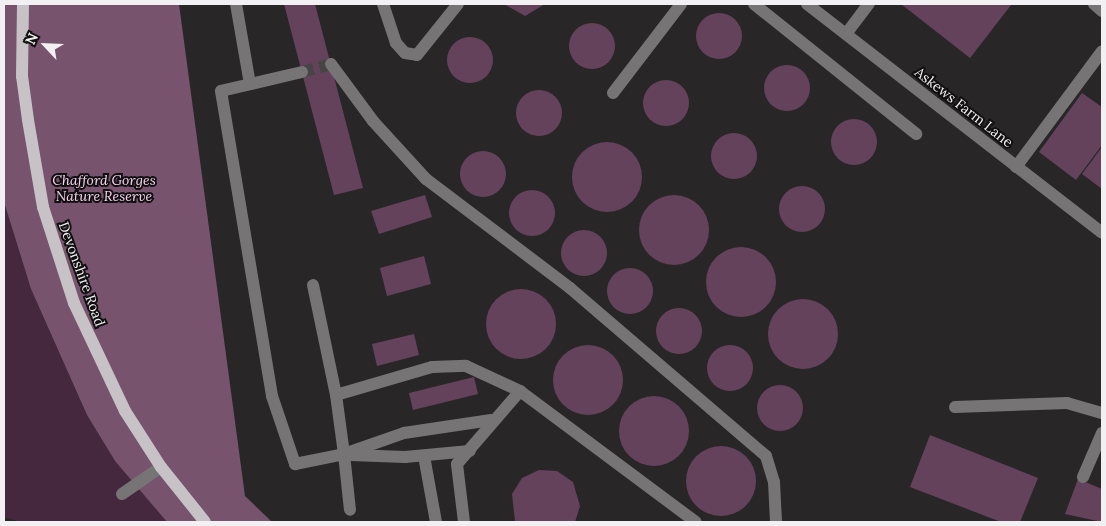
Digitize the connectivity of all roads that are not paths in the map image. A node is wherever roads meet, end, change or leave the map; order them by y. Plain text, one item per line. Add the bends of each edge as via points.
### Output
1 (23, 4) edge
2 (236, 4) edge
3 (383, 4) edge
4 (458, 4) edge
5 (681, 4) edge
6 (754, 4) edge
7 (808, 4) edge
8 (869, 4) edge
9 (1094, 4) edge
10 (1102, 11) edge
11 (846, 34) junction
12 (1102, 51) edge
13 (331, 64) dead end
14 (302, 72) tunnel mouth
15 (250, 84) junction
16 (613, 93) dead end
17 (916, 134) dead end
18 (1016, 167) junction
19 (1102, 234) edge
20 (313, 285) dead end
21 (520, 391) junction
22 (336, 395) junction
23 (955, 406) dead end
24 (1102, 413) edge
25 (491, 420) junction
26 (1102, 433) edge
27 (470, 451) junction
28 (344, 454) junction
29 (424, 456) junction
30 (161, 467) junction
31 (1083, 477) dead end
32 (122, 494) dead end
33 (350, 510) dead end
34 (205, 522) edge
35 (436, 522) edge
36 (464, 522) edge
37 (696, 522) edge
38 (776, 522) edge

1 - 30 main road, Devonshire Road via 22,76 43,208 74,303 98,358
2 - 15 street
3 - 4 street via 396,43 405,53 417,55
5 - 16 street
6 - 17 street
7 - 11 street, Askews Farm Lane
8 - 11 street
9 - 10 street
11 - 18 street, Askews Farm Lane
12 - 18 street
13 - 38 street via 373,121 426,179 570,288 766,456 774,482
14 - 15 street
15 - 28 street via 221,91 272,396 295,464
18 - 19 street, Askews Farm Lane
20 - 22 street
21 - 22 street via 466,366 432,367
21 - 25 street
21 - 37 street
22 - 28 street
23 - 24 street via 1068,403
25 - 27 street
25 - 28 street via 404,432
26 - 31 street
27 - 29 street
27 - 36 street via 457,464
28 - 29 street
28 - 33 street
29 - 35 street
30 - 32 street
30 - 34 main road, Devonshire Road

